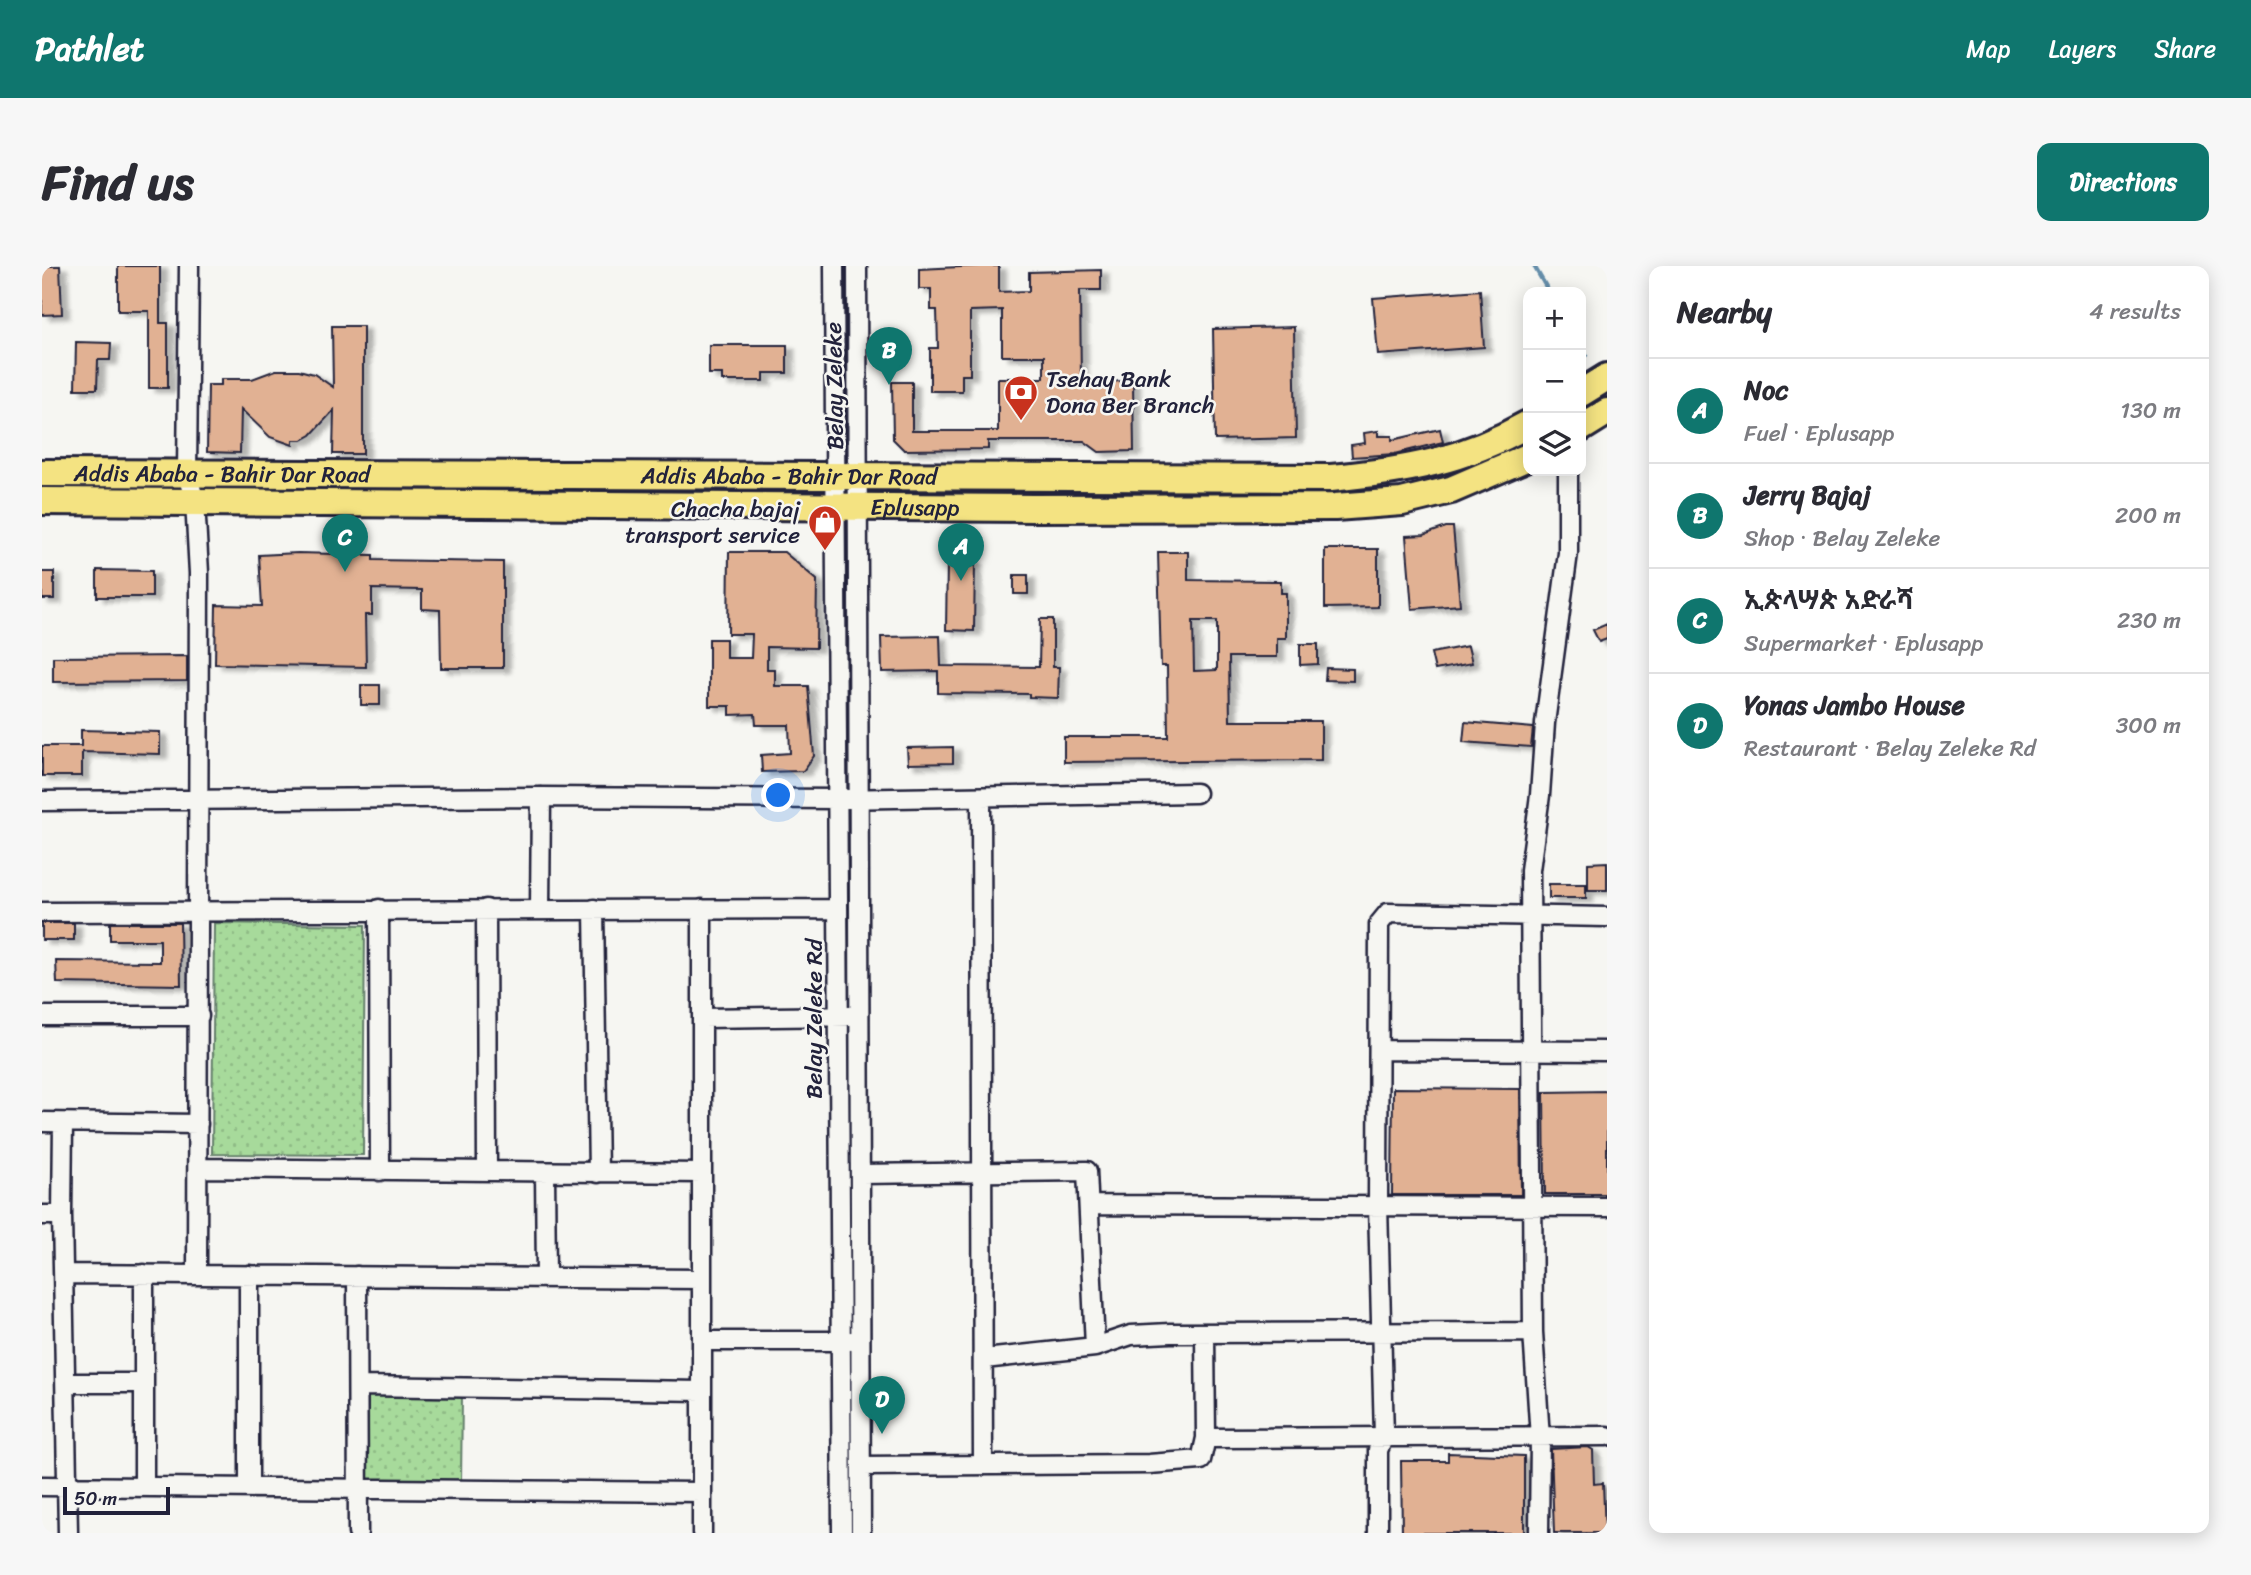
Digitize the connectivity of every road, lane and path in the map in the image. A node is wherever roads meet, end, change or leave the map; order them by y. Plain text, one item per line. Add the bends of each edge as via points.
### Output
1 (189, 266) edge
2 (834, 266) edge
3 (857, 266) edge
4 (1607, 377) edge
5 (1586, 390) edge
6 (1607, 412) edge
7 (1586, 425) edge
8 (1523, 427) edge
9 (1523, 459) edge
10 (42, 474) edge
11 (187, 475) junction
12 (1568, 476) edge
13 (847, 477) junction
14 (42, 501) edge
15 (195, 501) junction
16 (847, 505) junction
17 (1196, 793) dead end
18 (541, 797) junction
19 (981, 797) junction
20 (860, 798) junction
21 (837, 799) junction
22 (42, 801) edge
23 (198, 802) junction
24 (379, 909) junction
25 (486, 909) junction
26 (540, 909) junction
27 (594, 909) junction
28 (702, 909) junction
29 (838, 909) junction
30 (198, 911) junction
31 (42, 912) edge
32 (1529, 914) junction
33 (1607, 917) edge
34 (42, 1016) edge
35 (199, 1016) junction
36 (838, 1016) junction
37 (860, 1016) junction
38 (703, 1018) junction
39 (1379, 1050) junction
40 (1607, 1051) edge
41 (1530, 1052) junction
42 (42, 1122) edge
43 (63, 1123) junction
44 (198, 1124) junction
45 (199, 1168) junction
46 (380, 1171) junction
47 (487, 1171) junction
48 (982, 1171) junction
49 (545, 1172) junction
50 (598, 1173) junction
51 (702, 1173) junction
52 (861, 1174) junction
53 (1089, 1205) junction
54 (1378, 1205) junction
55 (1532, 1206) junction
56 (1607, 1208) edge
57 (42, 1215) edge
58 (62, 1215) junction
59 (64, 1274) junction
60 (144, 1275) junction
61 (197, 1275) junction
62 (249, 1275) junction
63 (357, 1276) junction
64 (546, 1278) junction
65 (702, 1279) junction
66 (1533, 1332) junction
67 (1205, 1333) junction
68 (1380, 1333) junction
69 (703, 1341) junction
70 (840, 1341) junction
71 (861, 1341) junction
72 (1095, 1347) junction
73 (984, 1359) junction
74 (66, 1382) junction
75 (144, 1383) junction
76 (359, 1386) junction
77 (702, 1391) junction
78 (1607, 1436) edge
79 (1384, 1437) junction
80 (1206, 1438) junction
81 (1540, 1438) junction
82 (983, 1465) junction
83 (861, 1466) junction
84 (42, 1486) edge
85 (68, 1487) junction
86 (144, 1487) junction
87 (248, 1488) junction
88 (359, 1489) junction
89 (702, 1492) junction
90 (68, 1533) edge
91 (358, 1533) edge
92 (702, 1533) edge
93 (842, 1533) edge
94 (861, 1533) edge
95 (1378, 1533) edge
96 (1539, 1533) edge

1 - 11 street
2 - 13 street, Belay Zeleke
3 - 13 street, Belay Zeleke
4 - 5 highway
6 - 7 highway
8 - 13 highway, Addis Ababa - Bahir Dar Road via 1481,449 1441,462 1398,472 1331,478
9 - 16 highway, Eplusapp via 1464,485 1402,502 1335,507
10 - 11 highway, Addis Ababa - Bahir Dar Road
11 - 13 highway, Addis Ababa - Bahir Dar Road
11 - 15 street
12 - 32 street via 1568,553 1545,723
13 - 16 street, Belay Zeleke
14 - 15 highway, Eplusapp
15 - 16 highway, Eplusapp
15 - 23 street via 200,573
16 - 20 street, Belay Zeleke Rd
16 - 21 street, Belay Zeleke Rd
17 - 19 street
18 - 21 street
18 - 23 street
18 - 26 street
19 - 20 street
19 - 48 street
20 - 21 street
20 - 37 street, Belay Zeleke Rd
21 - 29 street, Belay Zeleke Rd
22 - 23 street
23 - 30 street
24 - 25 street
24 - 30 street
24 - 46 street
25 - 26 street
25 - 47 street
26 - 27 street
27 - 28 street
27 - 50 street
28 - 29 street
28 - 38 street
29 - 36 street, Belay Zeleke Rd
30 - 31 street
30 - 35 street
32 - 33 street
32 - 39 street via 1388,914 1381,918
32 - 41 street
34 - 35 street
35 - 44 street
36 - 37 street
36 - 38 street
36 - 70 street, Belay Zeleke Rd
37 - 52 street, Belay Zeleke Rd
38 - 51 street
39 - 41 street
39 - 54 street
40 - 41 street
41 - 55 street
42 - 43 street
43 - 44 street
43 - 58 street
44 - 45 street
45 - 46 street
45 - 61 street
46 - 47 street
47 - 49 street
48 - 52 street
48 - 53 street via 1087,1171
48 - 73 street
49 - 50 street
49 - 64 street
50 - 51 street
51 - 65 street
52 - 71 street, Belay Zeleke Rd
53 - 54 street
53 - 72 street
54 - 55 street
54 - 68 street
55 - 56 street
55 - 66 street
57 - 58 street
58 - 59 street
59 - 60 street
59 - 74 street
60 - 61 street
60 - 75 street
61 - 62 street
62 - 63 street
62 - 87 street
63 - 64 street
63 - 76 street
64 - 65 street
65 - 69 street
66 - 68 street
66 - 81 street
67 - 68 street
67 - 72 street via 1131,1335
67 - 80 street
68 - 79 street
69 - 70 street
69 - 77 street
70 - 71 street
70 - 93 street, Belay Zeleke Rd
71 - 83 street, Belay Zeleke Rd
72 - 73 street
73 - 82 street
74 - 75 street
74 - 85 street
75 - 86 street
76 - 77 street
76 - 88 street
77 - 89 street
78 - 81 street
79 - 80 street
79 - 81 street
79 - 95 street via 1378,1450
80 - 82 street via 1201,1460 1187,1463
81 - 96 street
82 - 83 street
83 - 94 street, Belay Zeleke Rd
84 - 85 street
85 - 86 street
85 - 90 street
86 - 87 street
87 - 88 street
88 - 89 street
88 - 91 street
89 - 92 street

